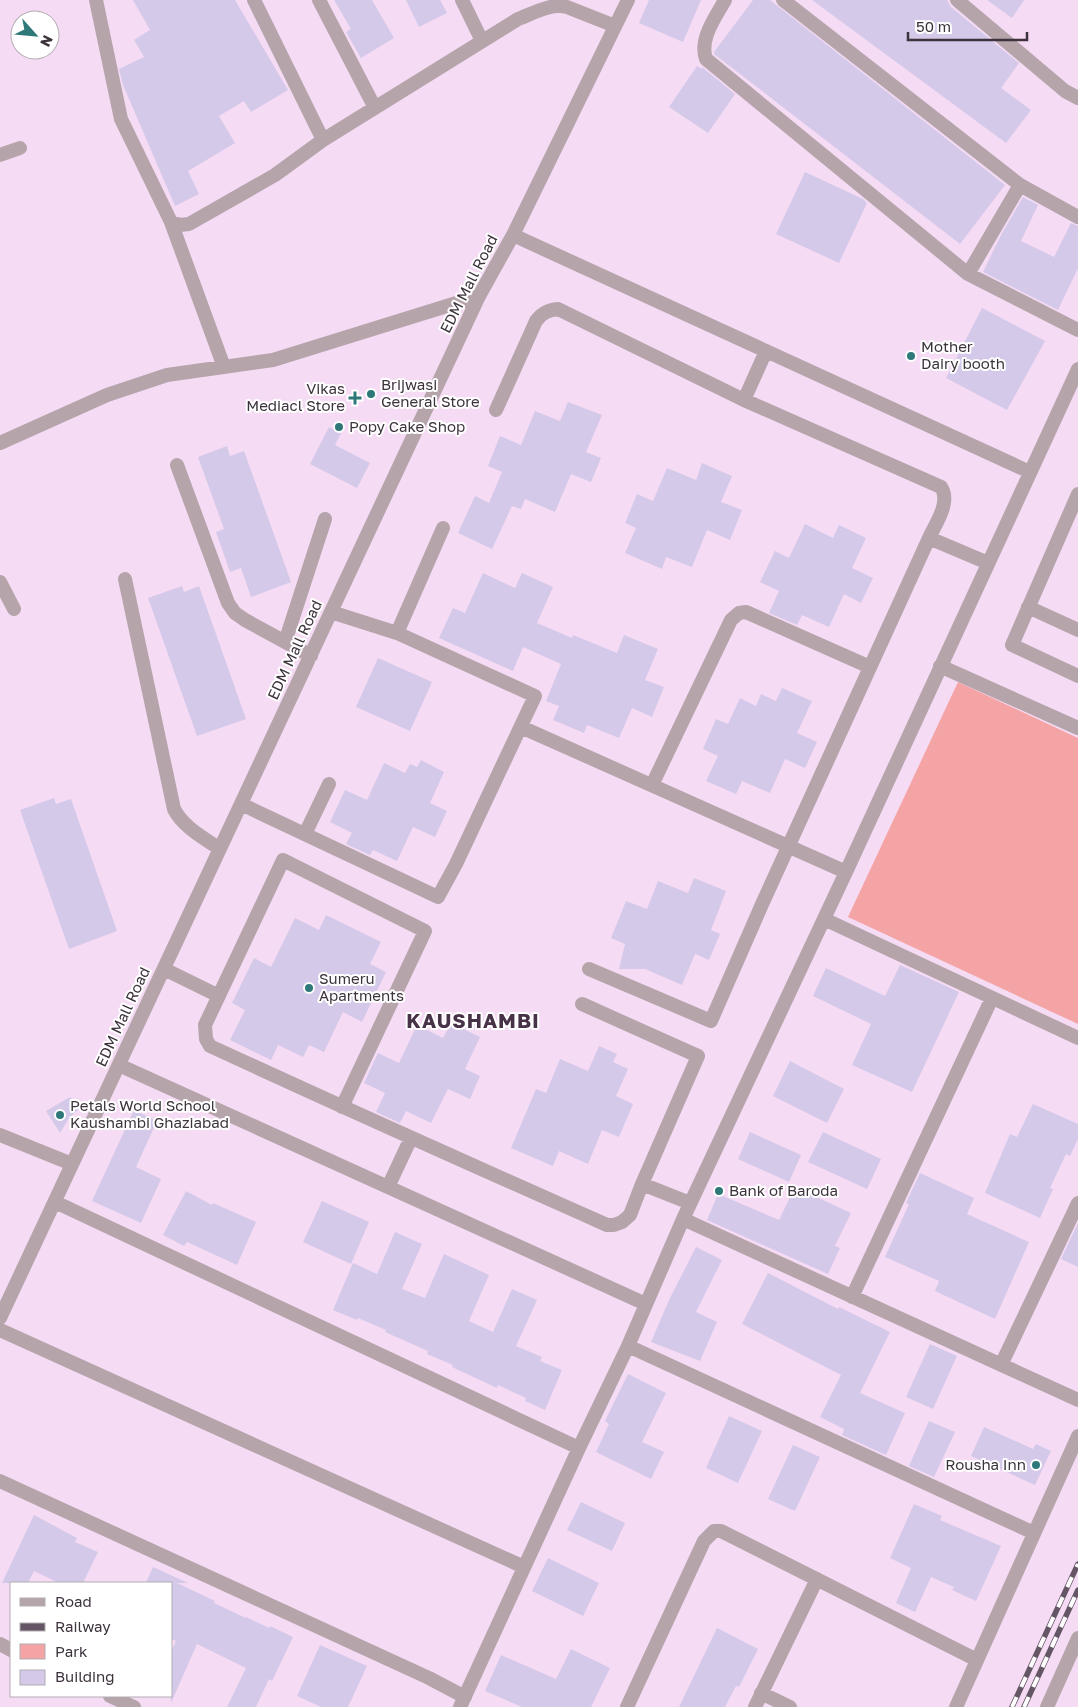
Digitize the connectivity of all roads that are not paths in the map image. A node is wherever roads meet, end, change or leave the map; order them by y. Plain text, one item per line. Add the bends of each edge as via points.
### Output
1 (96, 0) edge
2 (254, 0) edge
3 (319, 0) edge
4 (462, 0) edge
5 (628, 0) edge
6 (725, 0) edge
7 (783, 0) edge
8 (957, 0) edge
9 (579, 6) edge
10 (615, 26) junction
11 (482, 41) junction
12 (1078, 98) edge
13 (375, 108) junction
14 (323, 140) junction
15 (20, 148) dead end
16 (0, 155) edge
17 (1020, 185) junction
18 (1078, 217) edge
19 (172, 222) junction
20 (513, 235) junction
21 (968, 274) junction
22 (479, 296) junction
23 (1078, 330) edge
24 (766, 351) junction
25 (224, 367) junction
26 (1078, 369) edge
27 (744, 400) junction
28 (496, 410) dead end
29 (0, 443) edge
30 (177, 465) dead end
31 (1030, 472) junction
32 (1078, 494) edge
33 (325, 519) dead end
34 (443, 528) dead end
35 (929, 538) junction
36 (988, 563) junction
37 (126, 579) dead end
38 (0, 582) edge
39 (1028, 607) junction
40 (14, 609) dead end
41 (331, 612) junction
42 (1078, 630) edge
43 (397, 633) junction
44 (285, 642) junction
45 (311, 656) junction
46 (940, 666) junction
47 (870, 667) junction
48 (1078, 676) edge
49 (521, 727) junction
50 (1078, 728) edge
51 (329, 784) dead end
52 (652, 785) junction
53 (241, 804) junction
54 (304, 834) junction
55 (788, 847) junction
56 (220, 849) junction
57 (846, 872) junction
58 (824, 918) junction
59 (590, 968) dead end
60 (164, 969) junction
61 (219, 996) junction
62 (992, 998) junction
63 (582, 1004) dead end
64 (1078, 1038) edge
65 (119, 1065) junction
66 (342, 1106) junction
67 (0, 1135) edge
68 (411, 1138) junction
69 (72, 1164) junction
70 (642, 1184) junction
71 (388, 1187) junction
72 (55, 1202) junction
73 (690, 1203) junction
74 (1078, 1203) edge
75 (683, 1219) junction
76 (852, 1297) junction
77 (646, 1304) junction
78 (0, 1318) edge
79 (0, 1330) edge
80 (628, 1346) junction
81 (1001, 1365) junction
82 (1078, 1400) edge
83 (1078, 1436) edge
84 (580, 1448) junction
85 (0, 1481) edge
86 (1034, 1533) junction
87 (524, 1567) junction
88 (817, 1579) junction
89 (1078, 1638) edge
90 (978, 1660) junction
91 (761, 1693) junction
92 (112, 1697) edge
93 (462, 1702) edge
94 (134, 1707) edge
95 (627, 1707) edge
96 (755, 1707) edge
97 (790, 1707) edge
98 (956, 1707) edge
99 (1048, 1707) edge

1 - 19 street via 121,119
2 - 14 street
3 - 13 street
4 - 11 street
5 - 10 street, EDM Mall Road
6 - 21 street via 705,40 703,50 706,59
7 - 17 street
8 - 12 street via 1065,91
9 - 10 street
9 - 11 street via 552,6 518,19
10 - 20 street, EDM Mall Road
11 - 13 street
13 - 14 street
14 - 19 street via 275,175 189,224
15 - 16 street
17 - 18 street
17 - 21 street
19 - 25 street
20 - 22 street, EDM Mall Road
20 - 24 street
21 - 23 street
22 - 25 street via 273,360
22 - 41 street, EDM Mall Road
24 - 27 street
24 - 31 street
25 - 29 street via 166,375 107,395
26 - 31 street
27 - 28 street via 558,309 549,310 536,321
27 - 35 street via 941,487 946,496
30 - 44 street via 228,603 245,620
31 - 36 street
32 - 39 street
33 - 44 street
34 - 43 street
35 - 36 street
35 - 47 street
36 - 46 street
37 - 56 street via 174,809 184,824
38 - 40 street
39 - 42 street
39 - 48 street via 1012,644
41 - 43 street
41 - 45 street, EDM Mall Road
43 - 49 street via 535,696
44 - 45 street
45 - 53 street, EDM Mall Road
46 - 50 street
46 - 57 street
47 - 52 street via 746,612 740,613 731,620
47 - 55 street
49 - 52 street
49 - 54 street via 438,897
51 - 54 street
52 - 55 street
53 - 54 street
53 - 56 street, EDM Mall Road
55 - 57 street
55 - 59 street via 712,1021
56 - 60 street, EDM Mall Road
57 - 58 street
58 - 62 street
58 - 73 street
60 - 61 street
60 - 65 street, EDM Mall Road
61 - 66 street via 205,1025 206,1040 210,1046
61 - 66 street via 283,860 425,931
62 - 64 street
62 - 76 street
63 - 70 street via 698,1056
65 - 69 street, EDM Mall Road
65 - 71 street
66 - 68 street
67 - 69 street
68 - 70 street via 607,1225 622,1222 630,1215
68 - 71 street
69 - 72 street, EDM Mall Road
70 - 73 street
71 - 77 street
72 - 78 street, EDM Mall Road
72 - 84 street
73 - 75 street
74 - 81 street
75 - 76 street
75 - 77 street
76 - 81 street
77 - 80 street
79 - 87 street
80 - 84 street
80 - 86 street
81 - 82 street
83 - 86 street
84 - 87 street
85 - 93 street via 436,1682
86 - 90 street
87 - 93 street
88 - 90 street
88 - 91 street
88 - 95 street via 721,1531 714,1531 704,1540
89 - 99 street
90 - 98 street
91 - 96 street
91 - 97 street
92 - 94 street

